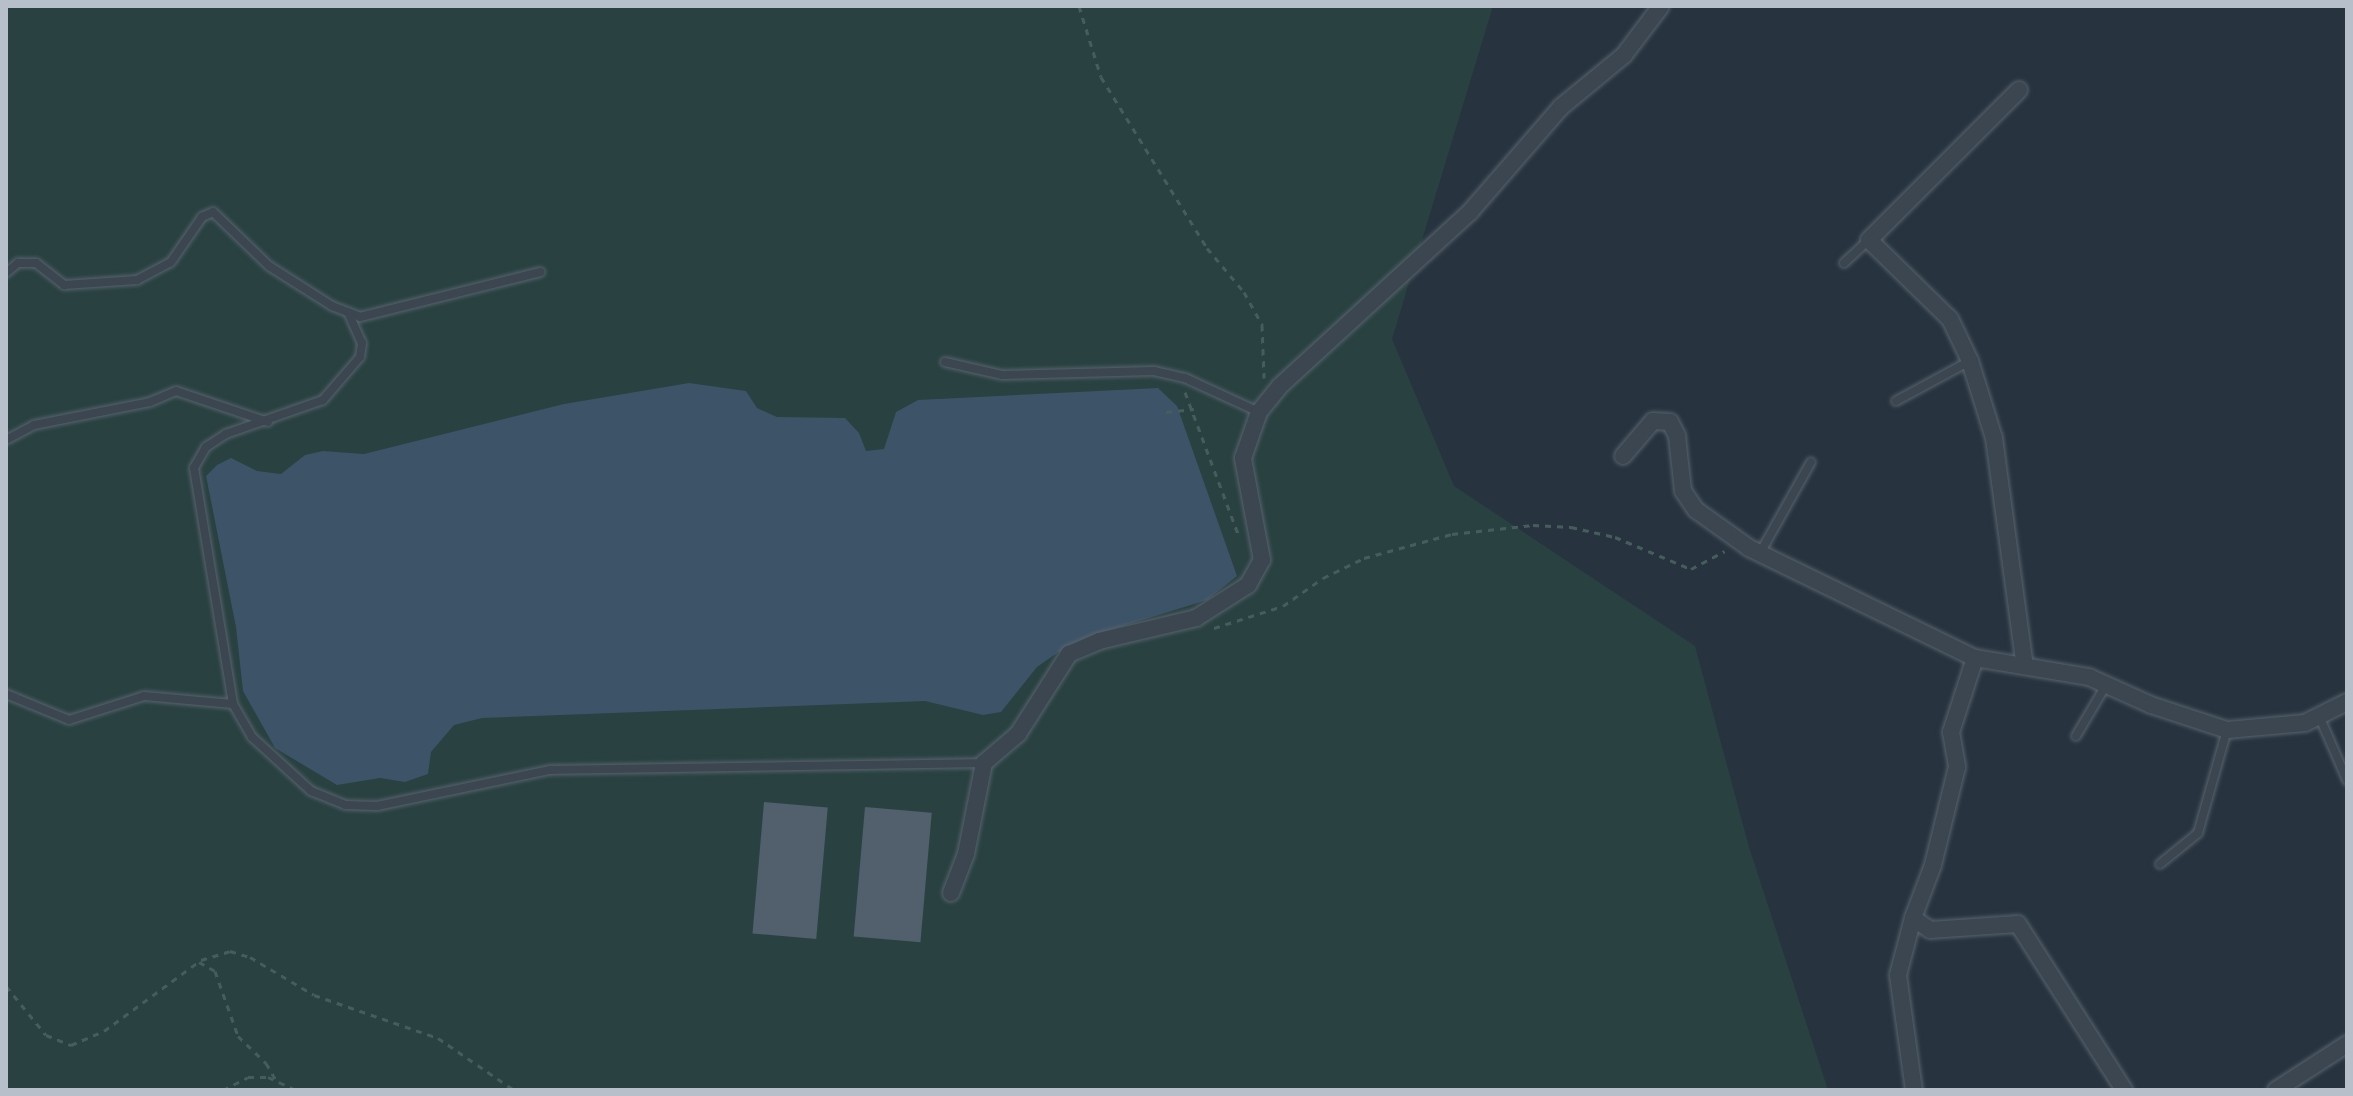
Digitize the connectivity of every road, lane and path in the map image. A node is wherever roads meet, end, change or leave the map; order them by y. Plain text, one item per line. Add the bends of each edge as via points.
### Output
1 (1079, 6) edge
2 (1661, 6) edge
3 (2019, 90) dead end
4 (1869, 240) junction
5 (1844, 263) dead end
6 (540, 272) dead end
7 (6, 273) edge
8 (348, 312) junction
9 (1970, 361) junction
10 (945, 362) dead end
11 (1173, 376) junction
12 (1896, 401) dead end
13 (1194, 409) junction
14 (1166, 412) dead end
15 (1259, 412) junction
16 (269, 422) junction
17 (6, 440) edge
18 (1623, 456) dead end
19 (1811, 462) dead end
20 (1239, 536) dead end
21 (1737, 541) junction
22 (1760, 553) junction
23 (1209, 629) dead end
24 (1975, 658) junction
25 (2025, 666) junction
26 (2106, 684) junction
27 (6, 694) edge
28 (2347, 702) edge
29 (233, 704) junction
30 (2320, 718) junction
31 (2227, 730) junction
32 (2076, 736) dead end
33 (984, 763) junction
34 (2347, 780) edge
35 (2160, 864) dead end
36 (951, 893) dead end
37 (1913, 918) junction
38 (199, 962) junction
39 (6, 986) edge
40 (2347, 1044) edge
41 (276, 1080) junction
42 (223, 1090) edge
43 (296, 1090) edge
44 (514, 1090) edge
45 (1914, 1090) edge
46 (2124, 1090) edge
47 (2276, 1090) edge

1 - 15 path via 1101,77 1262,325 1267,363
2 - 15 street via 1624,55 1561,107 1470,212 1280,386
3 - 4 street
4 - 5 lane
4 - 9 street via 1950,319
6 - 8 lane via 375,315
7 - 8 lane via 18,263 36,263 64,285 137,280 171,262 202,217 213,212 269,266
8 - 16 lane via 362,343 360,357 323,400
9 - 12 lane
9 - 25 street via 1994,438
10 - 11 lane via 1002,375 1154,371
11 - 13 path
11 - 15 lane
13 - 14 path
13 - 20 path
15 - 33 street via 1243,458 1262,560 1248,585 1196,618 1099,641 1069,654 1018,734
16 - 17 lane via 176,391 150,402 34,425
16 - 29 lane via 226,434 206,447 194,468
18 - 21 street via 1653,421 1670,422 1677,436 1683,491 1696,510
19 - 22 lane
21 - 22 street
21 - 23 path via 1711,562 1691,569 1615,537 1571,527 1452,534 1364,558 1283,606
22 - 24 street
24 - 25 street
24 - 37 street via 1954,716 1957,767 1933,865
25 - 26 street
26 - 31 street via 2191,721
26 - 32 lane
27 - 29 lane via 69,720 144,696
28 - 30 street
29 - 33 lane via 252,737 311,791 345,805 435,797 550,770
30 - 31 street via 2276,729
30 - 34 lane
31 - 35 lane via 2198,833
33 - 36 street via 966,854
37 - 45 street via 1898,975
37 - 46 street via 1930,930 2018,924
38 - 39 path via 104,1031 71,1045 46,1035
38 - 41 path via 215,971 238,1036
38 - 44 path via 230,951 250,957 314,995 438,1038
40 - 47 street
41 - 42 path via 248,1077
41 - 43 path

